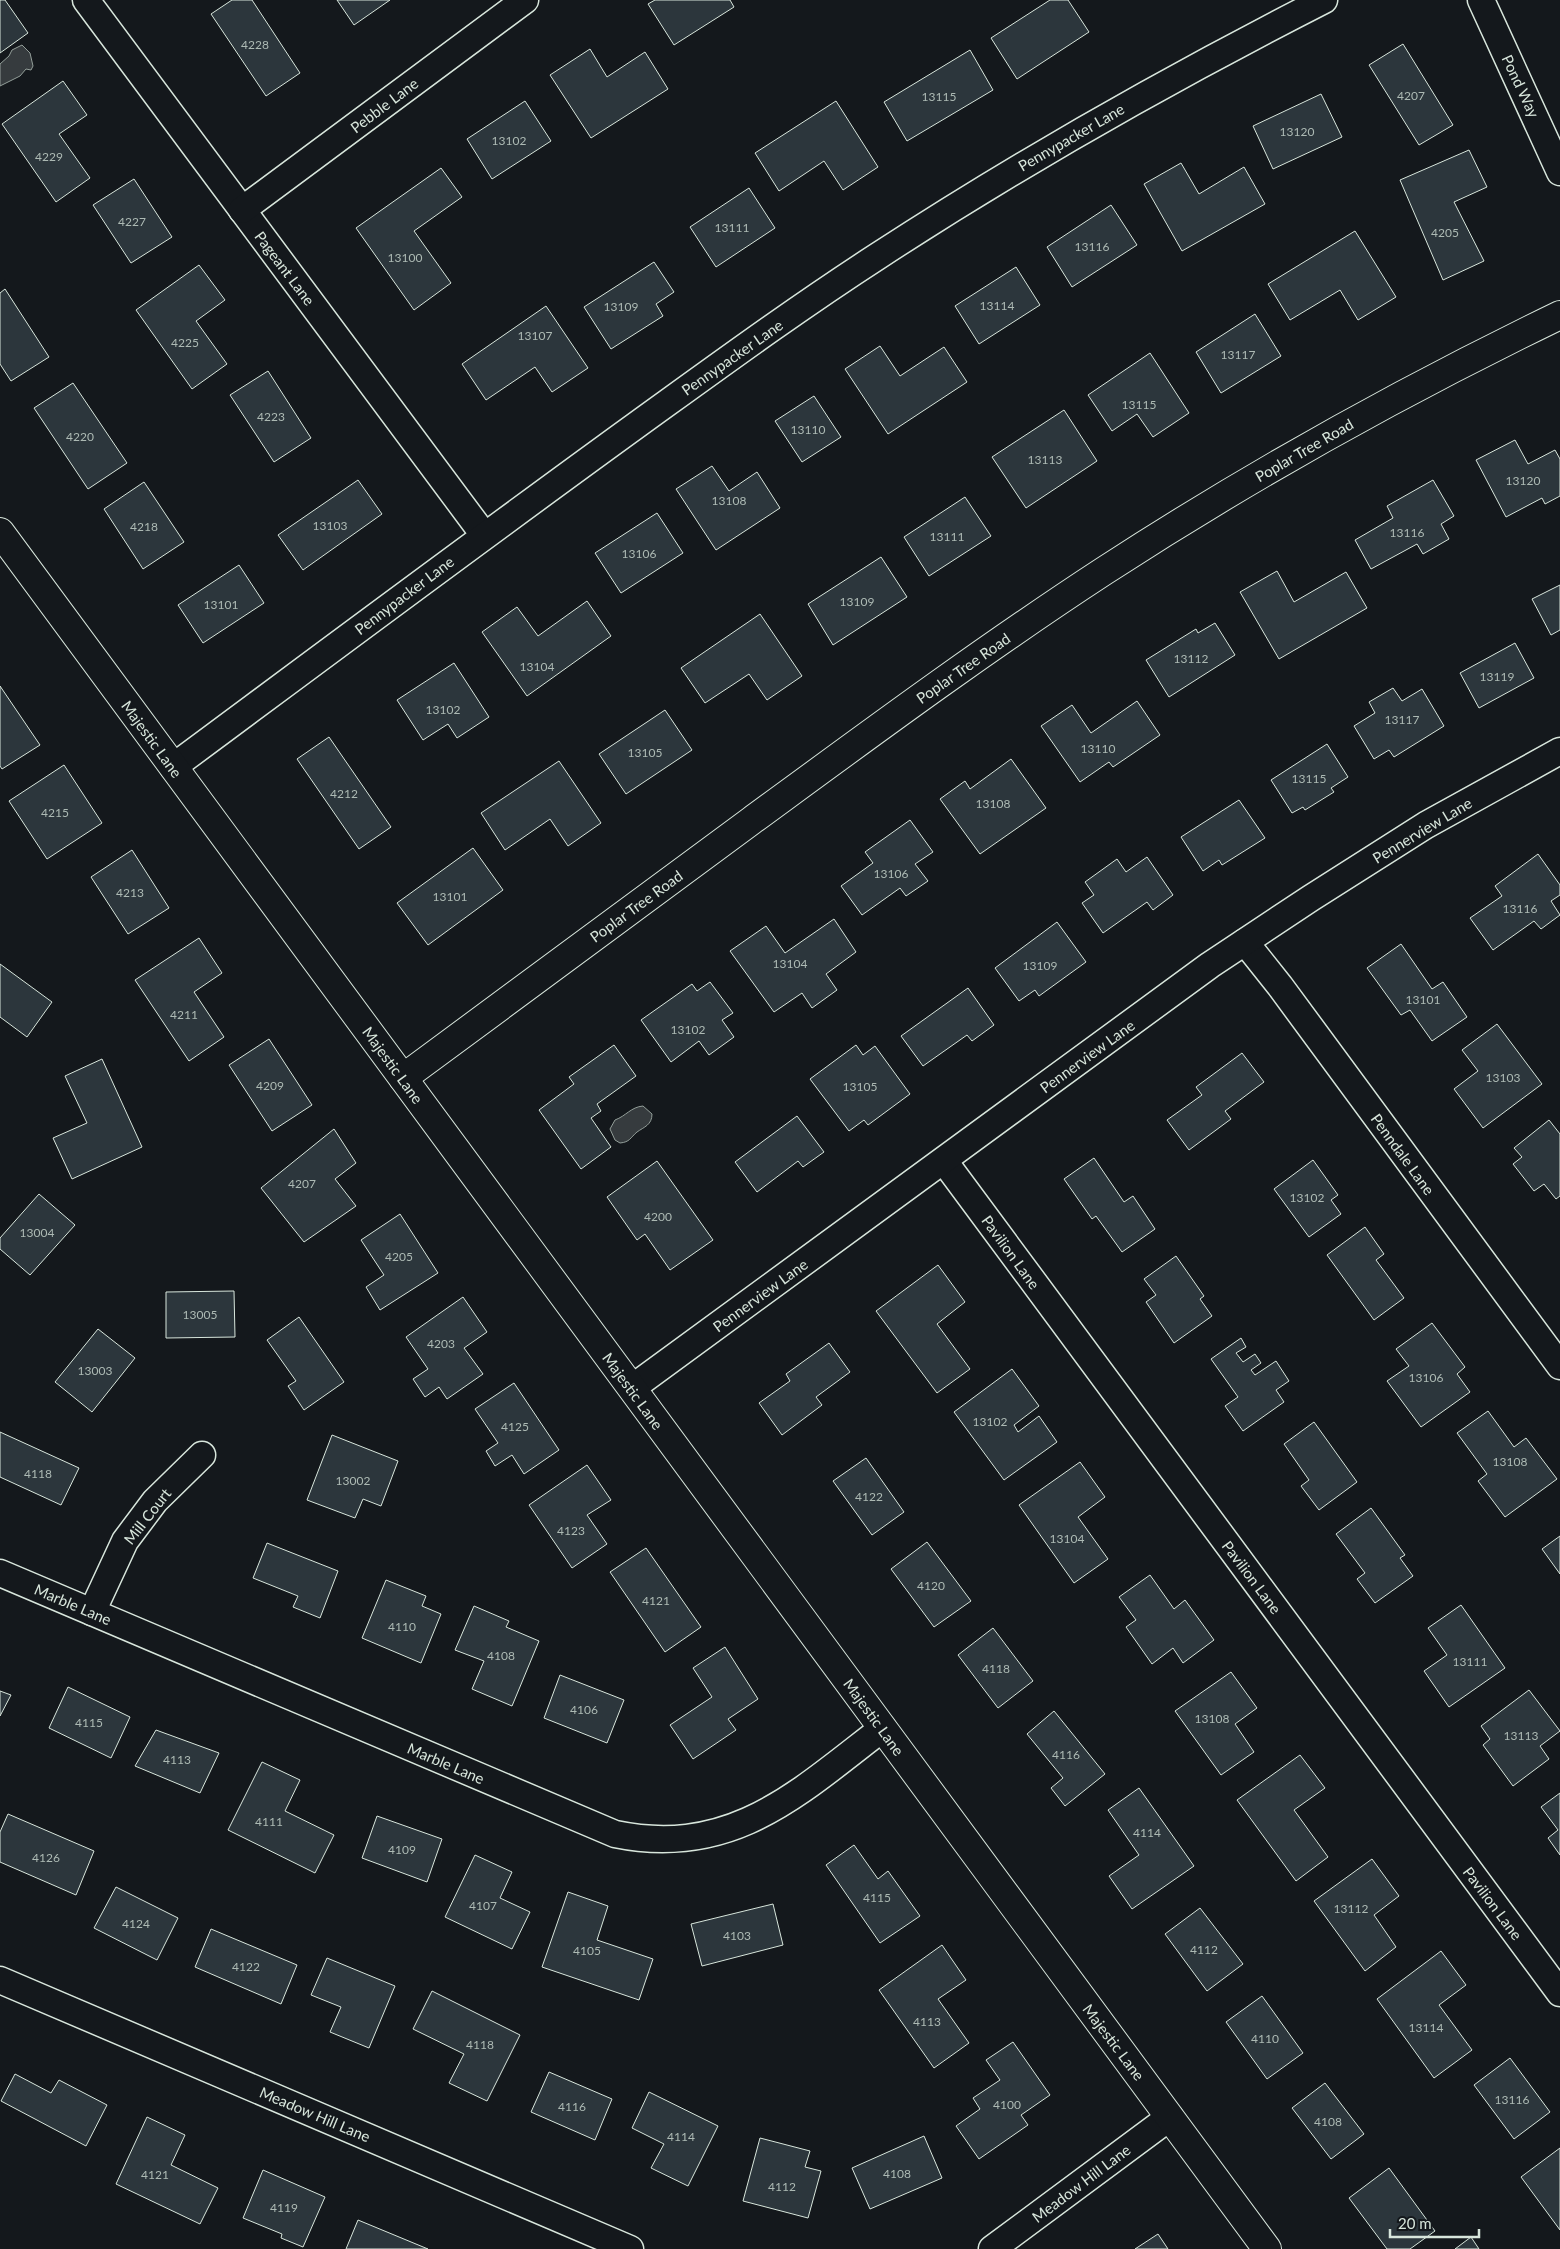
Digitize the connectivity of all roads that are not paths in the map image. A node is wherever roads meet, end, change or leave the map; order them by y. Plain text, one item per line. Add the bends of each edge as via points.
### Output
1 (86, 0) edge
2 (525, 0) edge
3 (1324, 0) edge
4 (1481, 0) edge
5 (1560, 172) edge
6 (242, 210) junction
7 (1560, 315) edge
8 (0, 532) edge
9 (484, 535) junction
10 (1560, 751) edge
11 (173, 767) junction
12 (1245, 942) junction
13 (402, 1078) junction
14 (944, 1161) junction
15 (1560, 1366) edge
16 (632, 1388) junction
17 (202, 1455) dead end
18 (0, 1573) edge
19 (92, 1612) junction
20 (883, 1728) junction
21 (0, 1980) edge
22 (1560, 1993) edge
23 (1170, 2117) junction
24 (630, 2249) edge
25 (992, 2249) edge
26 (1267, 2249) edge

1 - 6 street, Pageant Lane
2 - 6 street, Pebble Lane
3 - 9 street, Pennypacker Lane via 1206,60 966,199 757,338
4 - 5 street, Pond Way
6 - 9 street, Pageant Lane
7 - 13 street, Poplar Tree Road via 1342,428 1225,495 1102,572 886,722
8 - 11 street, Majestic Lane
9 - 11 street, Pennypacker Lane
10 - 12 street, Pennerview Lane via 1426,826
11 - 13 street, Majestic Lane
12 - 14 street, Pennerview Lane
12 - 15 street, Penndale Lane
13 - 16 street, Majestic Lane
14 - 16 street, Pennerview Lane
14 - 22 street, Pavilion Lane
16 - 20 street, Majestic Lane
17 - 19 street, Mill Court via 155,1501 125,1541
18 - 19 street, Marble Lane
19 - 20 street, Marble Lane via 615,1834 637,1838 700,1836 732,1829 761,1816 803,1789
20 - 23 street, Majestic Lane
21 - 24 street, Meadow Hill Lane
23 - 25 street, Meadow Hill Lane
23 - 26 street, Majestic Lane

